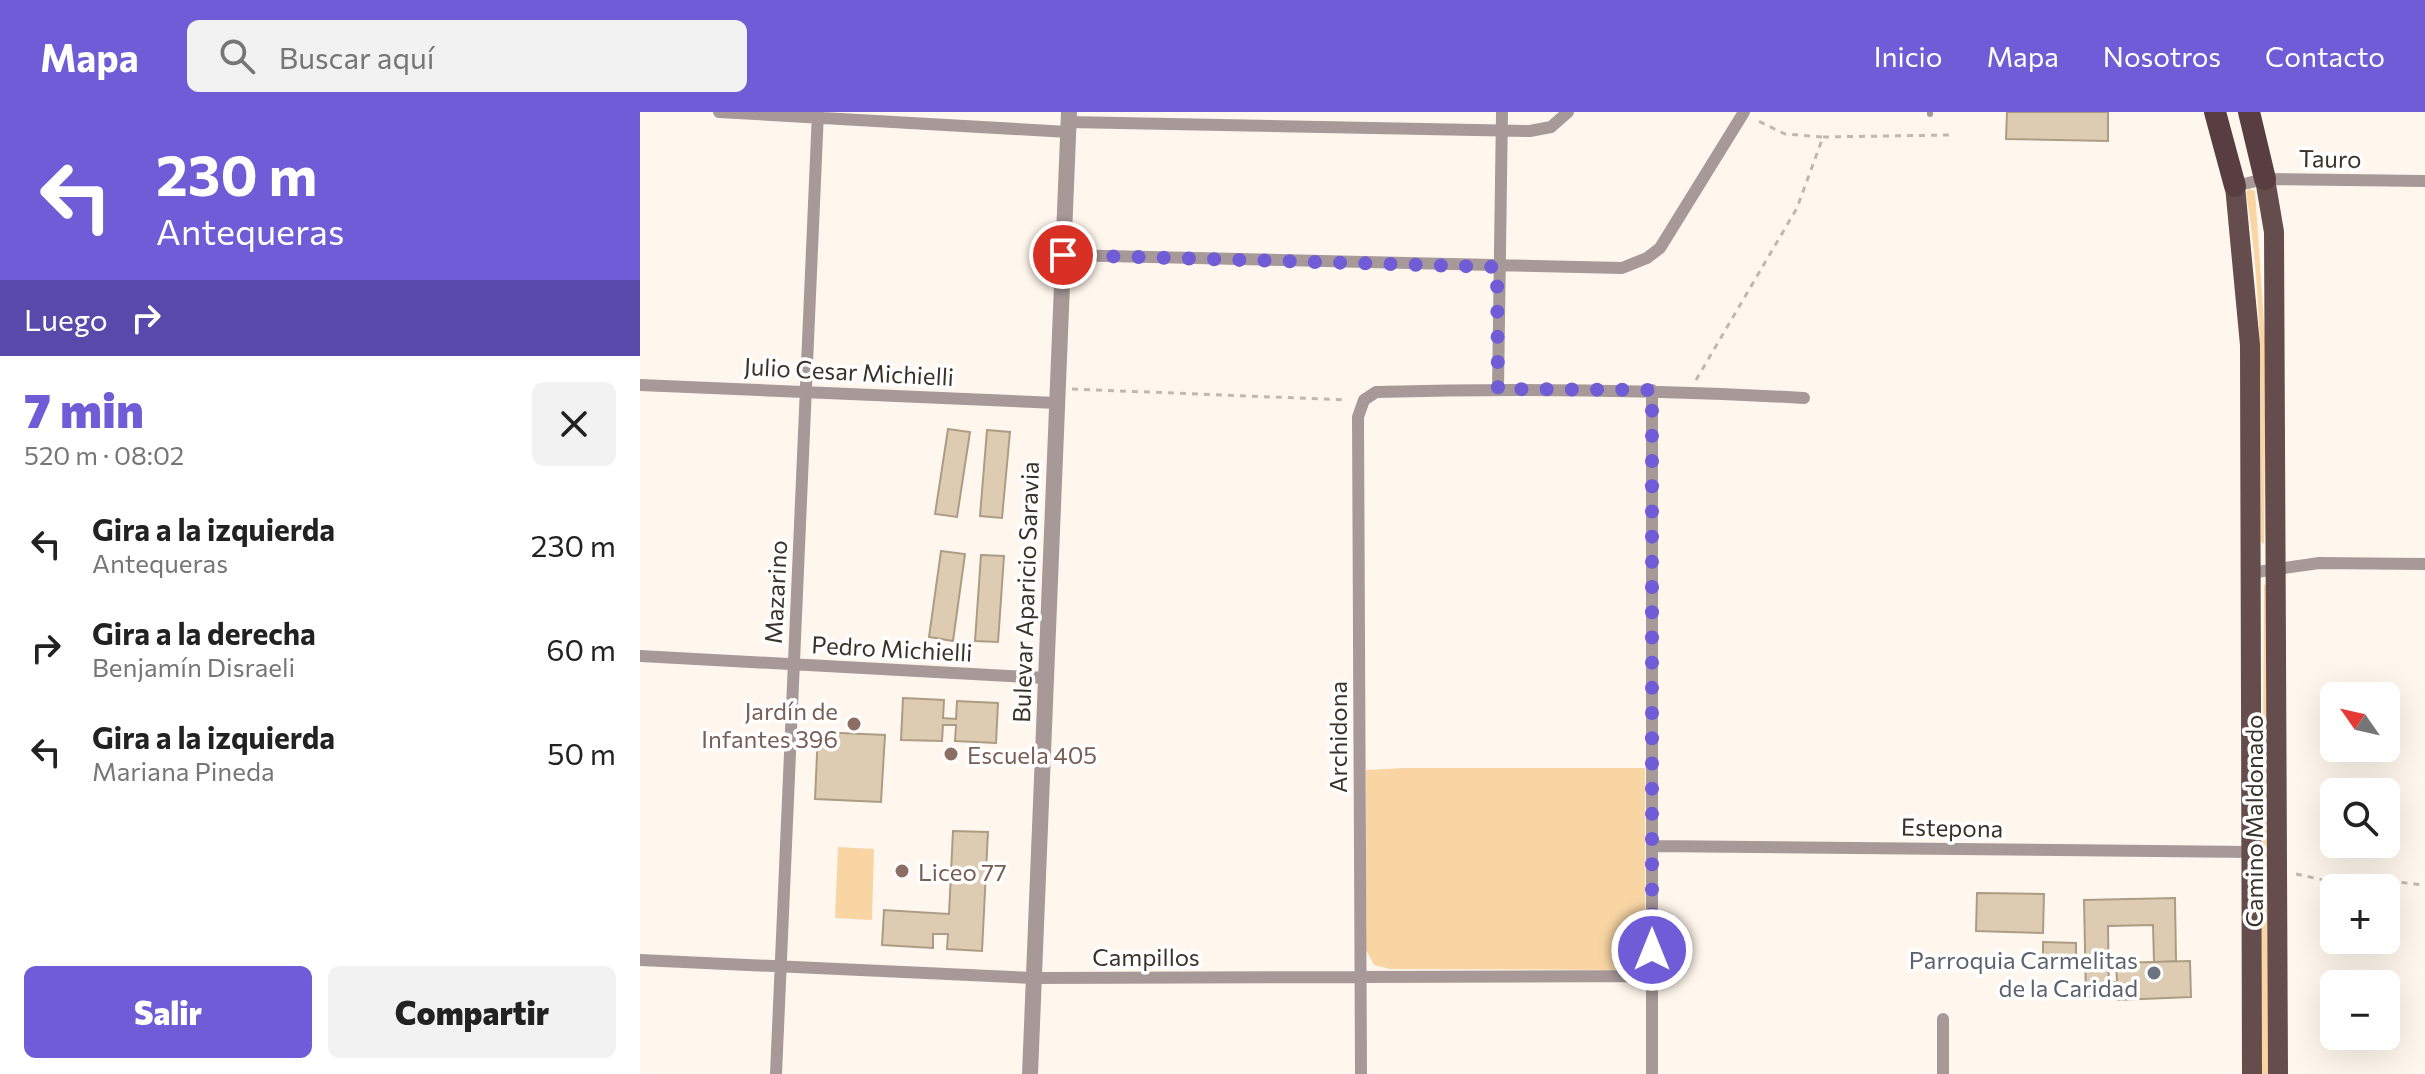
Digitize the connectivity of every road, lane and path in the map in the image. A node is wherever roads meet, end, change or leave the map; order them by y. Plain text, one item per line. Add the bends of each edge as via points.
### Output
1 (719, 112) edge
2 (1129, 112) edge
3 (1502, 112) edge
4 (1568, 112) edge
5 (2215, 112) edge
6 (1743, 113) edge
7 (818, 114) edge
8 (2252, 114) edge
9 (1069, 122) edge
10 (1108, 122) junction
11 (1503, 131) junction
12 (1950, 135) dead end
13 (1823, 137) junction
14 (2265, 179) junction
15 (2425, 181) edge
16 (2235, 186) junction
17 (1063, 255) junction
18 (1497, 267) junction
19 (640, 385) edge
20 (1498, 389) junction
21 (806, 390) junction
22 (1652, 390) junction
23 (1694, 392) junction
24 (1057, 396) junction
25 (1804, 398) dead end
26 (1364, 400) junction
27 (2425, 564) edge
28 (2279, 569) junction
29 (2250, 573) junction
30 (640, 656) edge
31 (794, 666) junction
32 (1046, 678) junction
33 (1653, 846) junction
34 (2251, 852) junction
35 (2279, 869) junction
36 (2425, 885) edge
37 (640, 960) edge
38 (781, 966) junction
39 (1652, 976) junction
40 (1360, 977) junction
41 (1033, 978) junction
42 (1943, 1019) dead end
43 (776, 1074) edge
44 (1030, 1074) edge
45 (1361, 1074) edge
46 (1652, 1074) edge
47 (1943, 1074) edge
48 (2252, 1074) edge
49 (2278, 1074) edge

1 - 7 street
2 - 10 street
3 - 11 street
4 - 11 street via 1551,127
5 - 16 highway
6 - 13 path via 1785,134
6 - 18 street via 1665,240 1647,258 1622,268
7 - 9 street
7 - 21 street, Mazarino
8 - 14 highway
9 - 10 street
9 - 17 street, Bulevar Aparicio Saravia
10 - 11 street
11 - 18 street
12 - 13 path
13 - 23 path via 1797,208 1697,373
14 - 15 street, Tauro
14 - 16 street, Tauro
14 - 28 main road, Camino Maldonado via 2274,232
16 - 29 main road, Camino Maldonado via 2250,345
17 - 18 street
17 - 24 street, Bulevar Aparicio Saravia
18 - 20 street
19 - 21 street, Julio Cesar Michielli
20 - 22 street
20 - 26 street via 1376,392
21 - 24 street, Julio Cesar Michielli
21 - 31 street, Mazarino
22 - 23 street
22 - 33 street
23 - 25 street
24 - 26 path
24 - 32 street, Bulevar Aparicio Saravia
26 - 40 street, Archidona via 1358,417
27 - 28 street via 2319,563
28 - 29 street
28 - 35 main road, Camino Maldonado
29 - 34 main road, Camino Maldonado
30 - 31 street, Pedro Michielli
31 - 32 street, Pedro Michielli
31 - 38 street, Mazarino
32 - 41 street, Bulevar Aparicio Saravia
33 - 34 street, Estepona
33 - 39 street
34 - 48 main road, Camino Maldonado
35 - 36 path via 2337,883 2350,877
35 - 49 main road, Camino Maldonado
37 - 38 street, Campillos
38 - 41 street, Campillos
38 - 43 street, Mazarino
39 - 40 street, Campillos
39 - 46 street
40 - 41 street, Campillos
40 - 45 street, Archidona
41 - 44 street, Bulevar Aparicio Saravia
42 - 47 street

